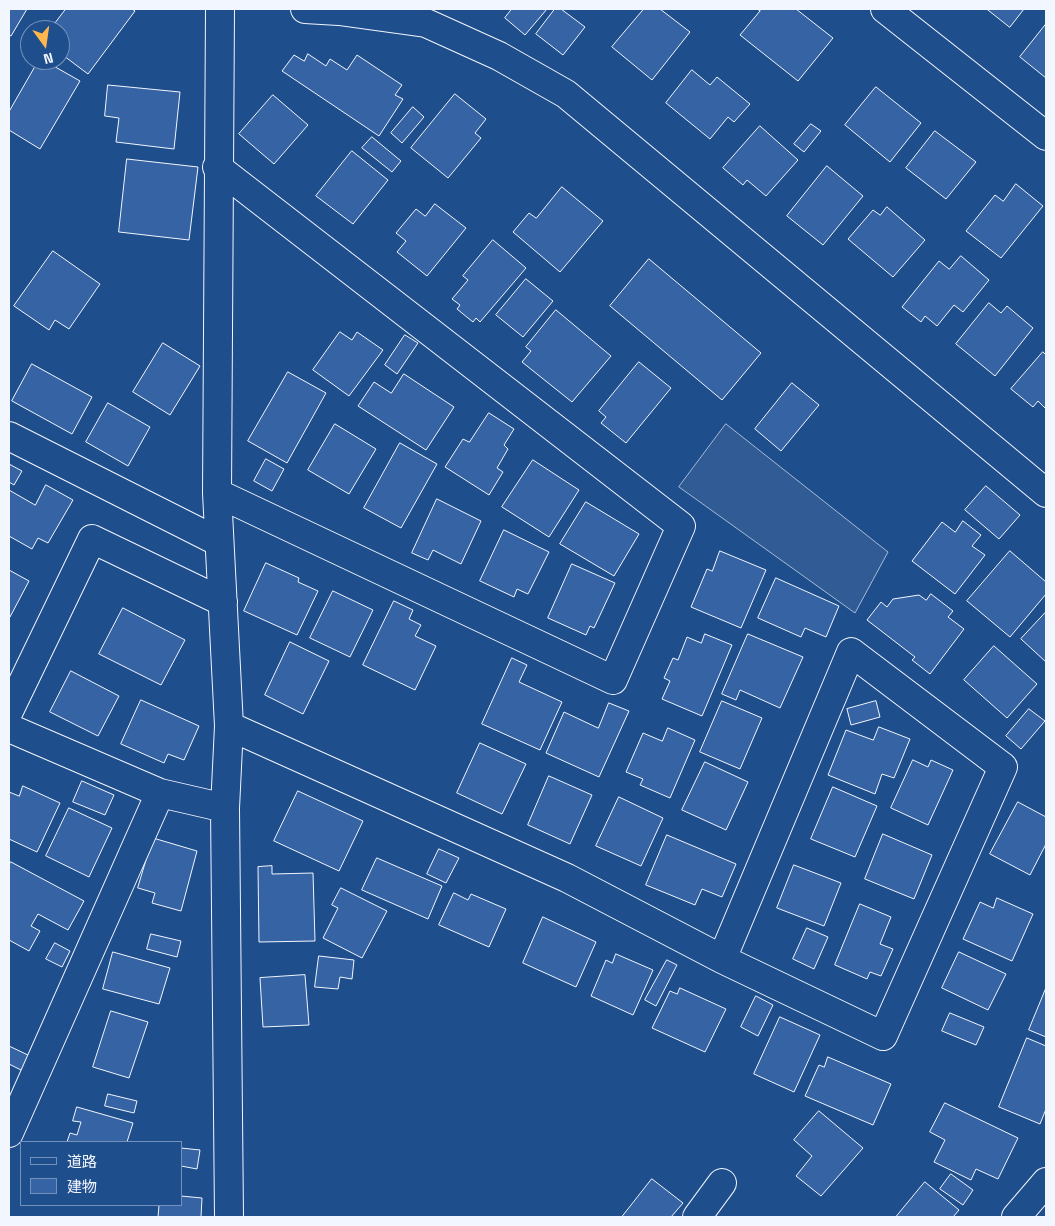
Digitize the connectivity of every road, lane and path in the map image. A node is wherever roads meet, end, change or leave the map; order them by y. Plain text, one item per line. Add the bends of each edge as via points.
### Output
1 (220, 9) edge
2 (305, 9) edge
3 (885, 9) edge
4 (426, 16) edge
5 (1046, 136) edge
6 (217, 167) junction
7 (9, 436) edge
8 (217, 493) junction
9 (1046, 493) edge
10 (218, 542) junction
11 (223, 602) junction
12 (9, 712) edge
13 (229, 726) junction
14 (9, 728) edge
15 (160, 793) junction
16 (225, 808) junction
17 (722, 959) junction
18 (9, 1133) edge
19 (1046, 1182) edge
20 (722, 1183) dead end
21 (229, 1217) edge
22 (697, 1217) edge
23 (1016, 1217) edge

1 - 6 street
2 - 4 street
3 - 5 street
4 - 9 street via 566,94
6 - 8 street
6 - 8 street via 681,526 614,680
7 - 10 street
8 - 10 street
10 - 11 street
11 - 12 street via 92,539
11 - 13 street
13 - 16 street
13 - 17 street via 567,878
14 - 15 street
15 - 16 street
15 - 18 street
16 - 21 street
17 - 17 street via 883,1036 1003,767 850,652
19 - 23 street
20 - 22 street

